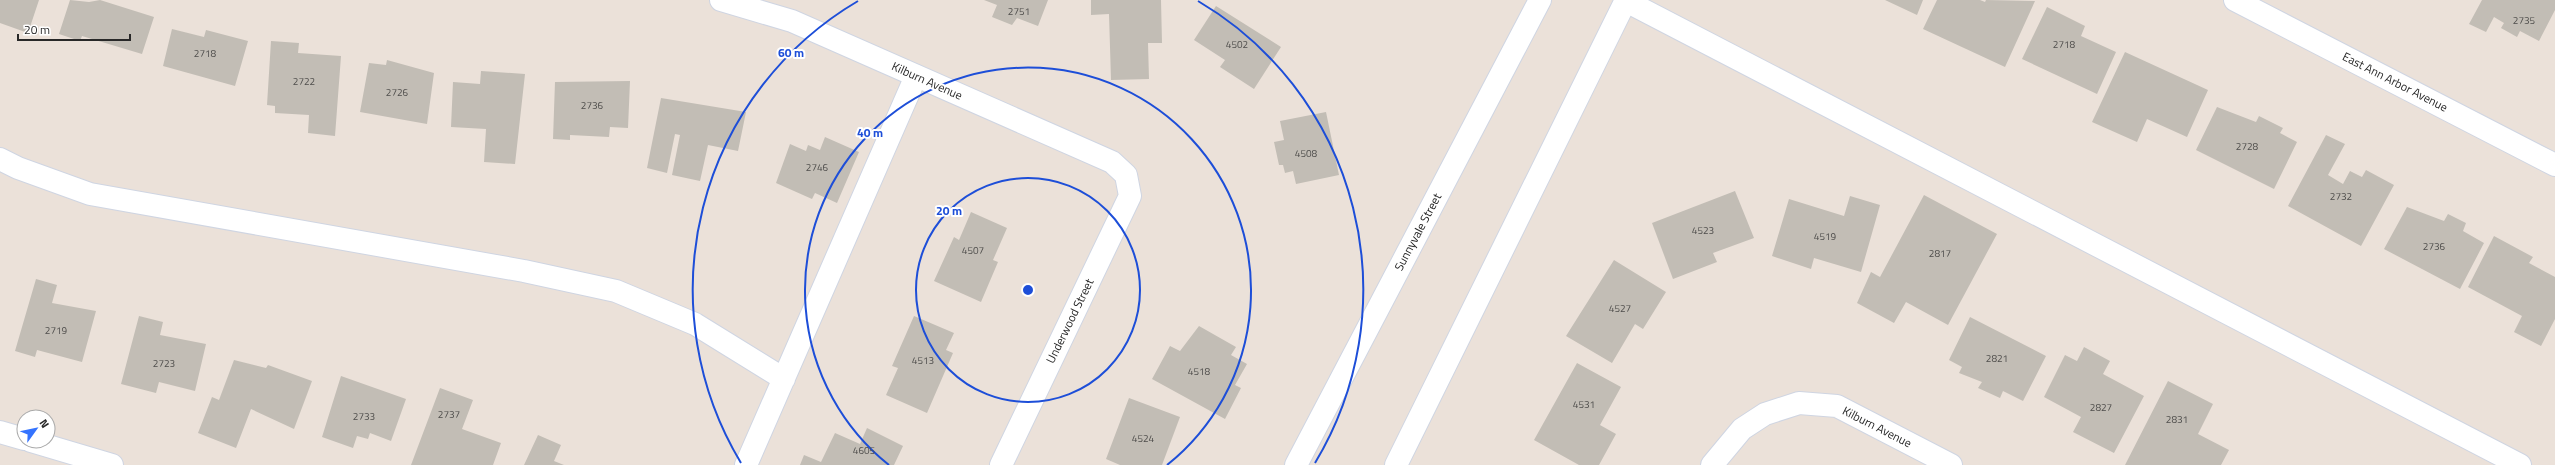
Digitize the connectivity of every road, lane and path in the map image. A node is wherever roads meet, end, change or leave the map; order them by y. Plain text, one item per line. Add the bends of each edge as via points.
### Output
1 (721, 0) edge
2 (1540, 0) edge
3 (1626, 0) edge
4 (2235, 0) edge
5 (916, 76) junction
6 (0, 159) edge
7 (2555, 165) edge
8 (1126, 176) joint
9 (784, 379) junction
10 (0, 432) edge
11 (16, 437) edge
12 (56, 448) edge
13 (112, 465) edge
14 (746, 465) edge
15 (1001, 465) edge
16 (1296, 465) edge
17 (1396, 465) edge
18 (1712, 465) edge
19 (1951, 465) edge
20 (2520, 465) edge

1 - 5 street, Kilburn Avenue via 792,21
2 - 16 street, Sunnyvale Street
3 - 17 street
3 - 20 street
4 - 7 street, East Ann Arbor Avenue
5 - 8 street, Kilburn Avenue via 1112,162
5 - 9 street
6 - 9 street via 90,194 524,271 616,291 695,324
8 - 15 street, Underwood Street via 1130,196
9 - 14 street
10 - 11 street
12 - 13 street
18 - 19 street, Kilburn Avenue via 1742,429 1765,414 1799,403 1837,406

